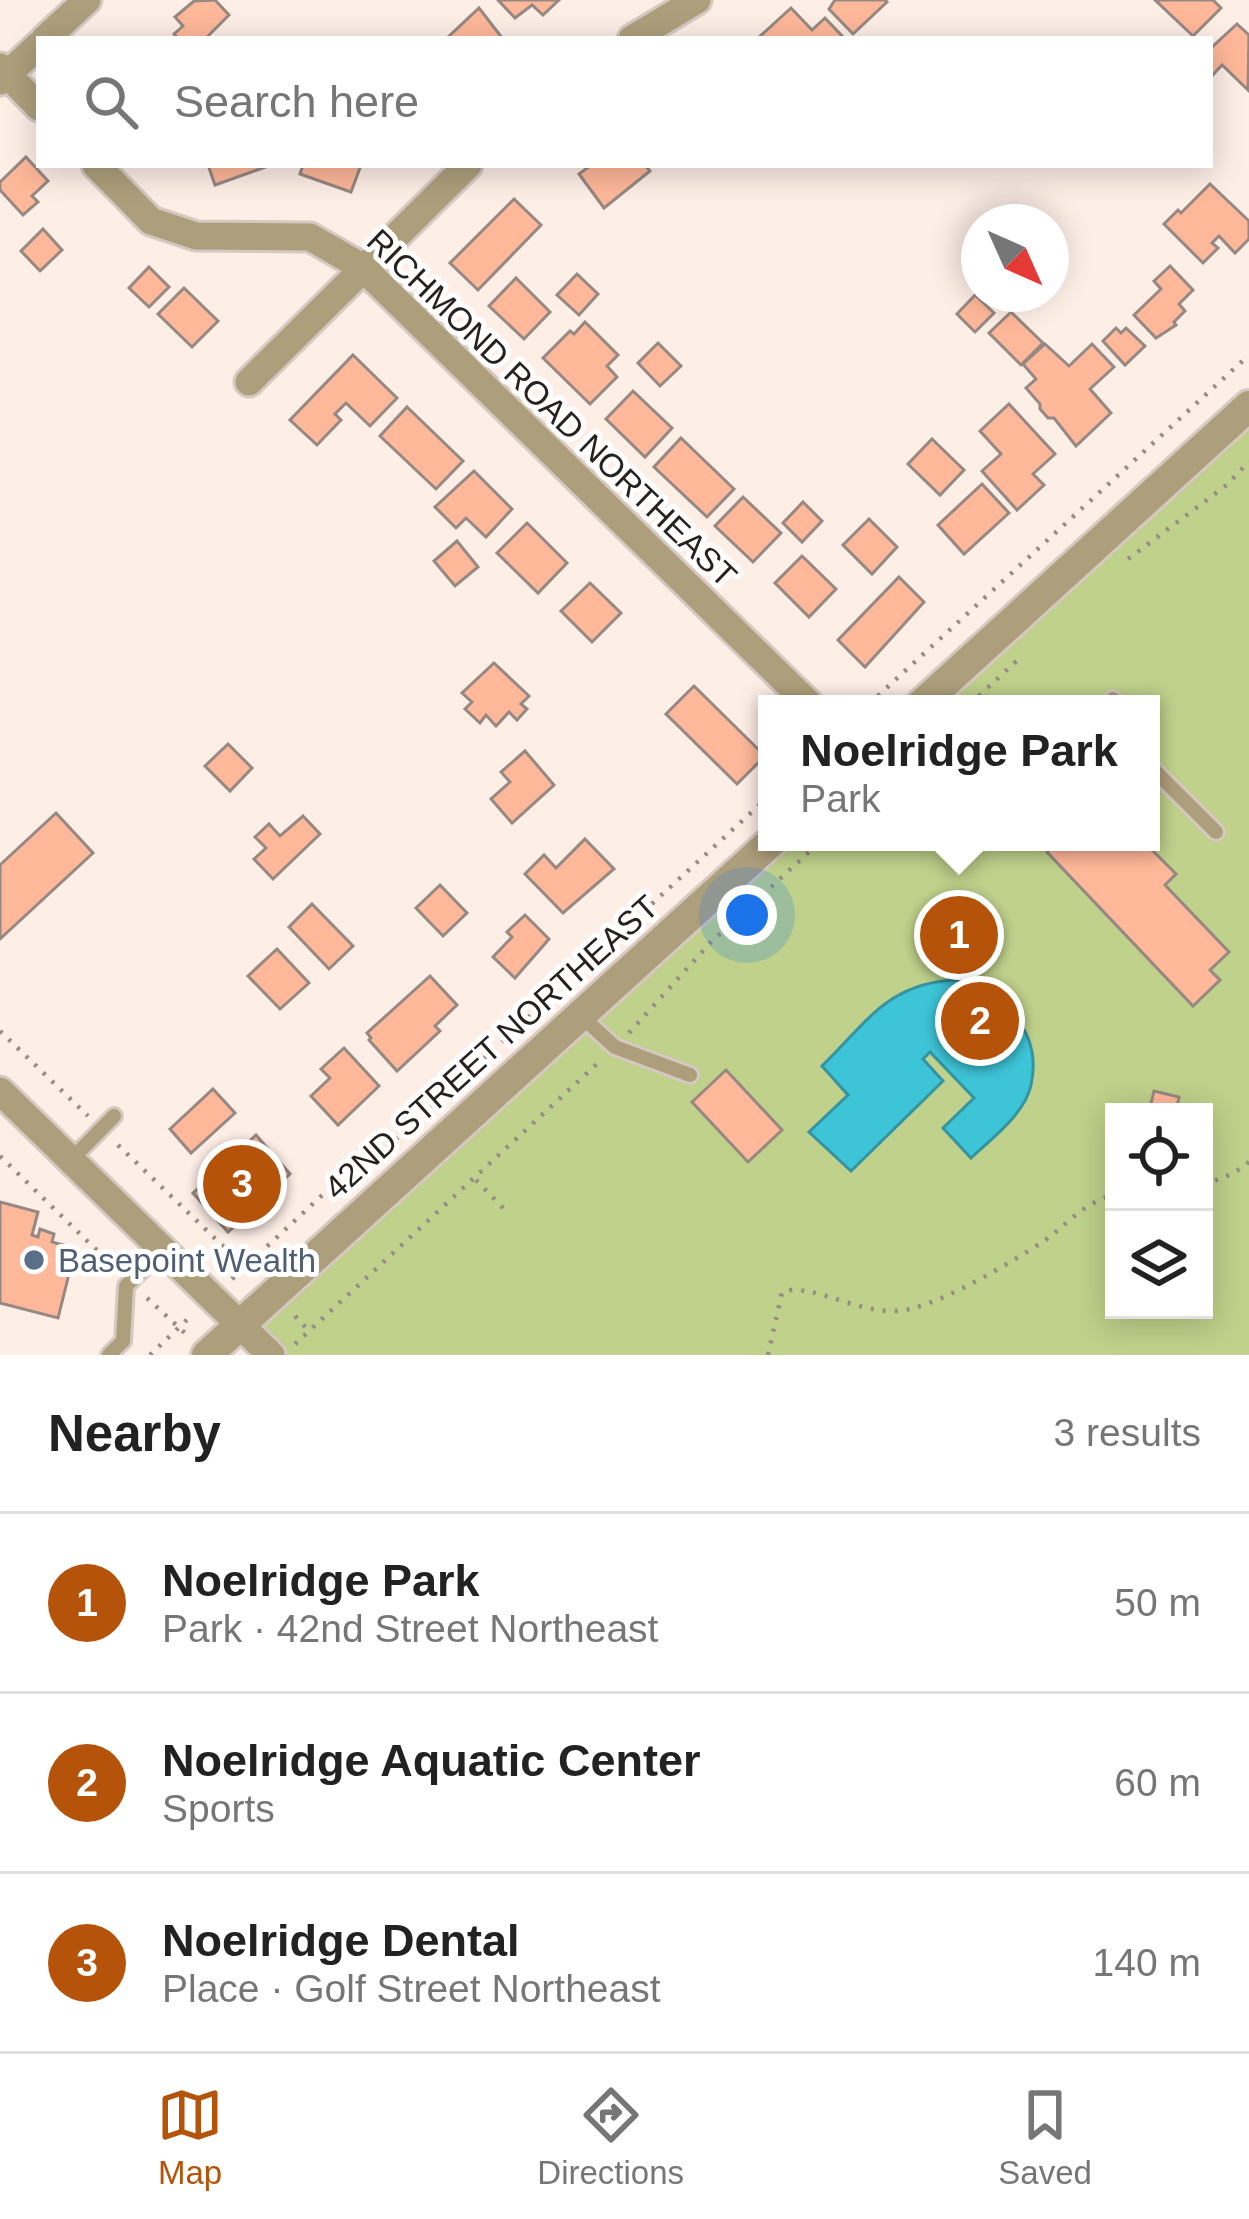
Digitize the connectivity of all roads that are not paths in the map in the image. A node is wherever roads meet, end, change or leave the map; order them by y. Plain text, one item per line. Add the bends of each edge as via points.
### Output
1 (87, 0) edge
2 (697, 0) edge
3 (48, 36) edge
4 (637, 36) edge
5 (36, 47) edge
6 (2, 74) edge
7 (36, 104) edge
8 (99, 168) edge
9 (464, 168) edge
10 (362, 267) junction
11 (249, 382) dead end
12 (1249, 406) edge
13 (800, 695) edge
14 (932, 695) edge
15 (1160, 775) edge
16 (1216, 832) dead end
17 (760, 851) edge
18 (580, 1015) junction
19 (690, 1075) dead end
20 (0, 1091) edge
21 (114, 1116) dead end
22 (71, 1160) junction
23 (163, 1249) junction
24 (240, 1324) junction
25 (201, 1349) edge
26 (283, 1350) edge
27 (109, 1355) edge

1 - 3 street
2 - 4 street
5 - 6 street
6 - 7 street
8 - 10 street, RICHMOND ROAD NORTHEAST via 152,221 196,236 310,237
9 - 10 street
10 - 11 street
10 - 13 street, RICHMOND ROAD NORTHEAST
12 - 14 street
15 - 16 lane
17 - 18 street, 42ND STREET NORTHEAST
18 - 19 lane via 615,1047
18 - 24 street, 42ND STREET NORTHEAST
20 - 22 street
21 - 22 lane
22 - 23 street
23 - 24 street
23 - 27 lane via 126,1286 123,1341
24 - 25 street, 42ND STREET NORTHEAST
24 - 26 street

